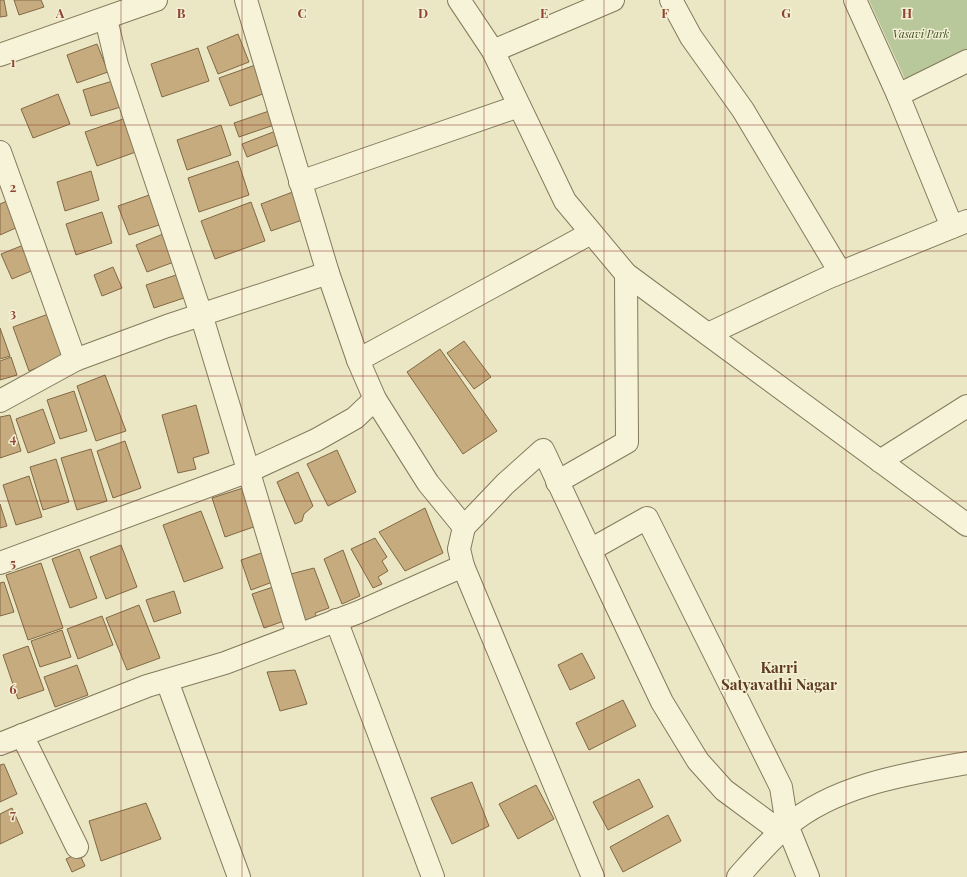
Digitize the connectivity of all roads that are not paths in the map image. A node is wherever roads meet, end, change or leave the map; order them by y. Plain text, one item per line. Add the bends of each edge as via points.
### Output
1 (156, 0) edge
2 (246, 0) edge
3 (459, 0) edge
4 (612, 0) edge
5 (671, 0) edge
6 (855, 0) edge
7 (106, 19) junction
8 (493, 51) junction
9 (0, 55) edge
10 (967, 61) edge
11 (898, 95) junction
12 (519, 106) junction
13 (0, 152) edge
14 (300, 182) junction
15 (960, 224) edge
16 (591, 233) junction
17 (840, 272) junction
18 (328, 273) junction
19 (626, 274) junction
20 (201, 314) junction
21 (708, 334) junction
22 (75, 360) junction
23 (358, 360) junction
24 (375, 399) junction
25 (0, 401) edge
26 (967, 406) edge
27 (880, 461) junction
28 (249, 471) junction
29 (557, 482) junction
30 (967, 525) edge
31 (464, 527) junction
32 (590, 550) junction
33 (0, 562) edge
34 (463, 566) junction
35 (336, 620) junction
36 (298, 635) junction
37 (167, 681) junction
38 (22, 735) junction
39 (0, 744) edge
40 (967, 763) edge
41 (784, 828) junction
42 (77, 847) dead end
43 (239, 877) edge
44 (433, 877) edge
45 (594, 877) edge
46 (738, 877) edge
47 (808, 877) edge

1 - 7 street
2 - 14 street
3 - 8 street
4 - 8 street
5 - 17 street via 690,37 742,110
6 - 11 street
7 - 9 street
7 - 20 street via 117,65
8 - 12 street
10 - 11 street
11 - 15 street
12 - 14 street
12 - 16 street via 565,201
13 - 22 street
14 - 18 street
15 - 17 street
16 - 19 street
16 - 23 street
17 - 21 street
18 - 20 street
18 - 23 street
19 - 21 street
19 - 29 street via 627,442
20 - 22 street
20 - 28 street
21 - 27 street
22 - 25 street
23 - 24 street
24 - 28 street via 355,418 316,440
24 - 31 street via 428,483
26 - 27 street
27 - 30 street
28 - 33 street
28 - 36 street
29 - 31 street via 543,450
29 - 32 street
31 - 34 street via 459,549
32 - 41 street via 662,702 698,761 724,790
32 - 41 street via 647,518 781,787
34 - 35 street
34 - 45 street
35 - 36 street
35 - 44 street
36 - 37 street via 225,663
37 - 38 street via 147,686
37 - 43 street
38 - 39 street
38 - 42 street
40 - 41 street via 868,785 820,804
41 - 46 street
41 - 47 street

